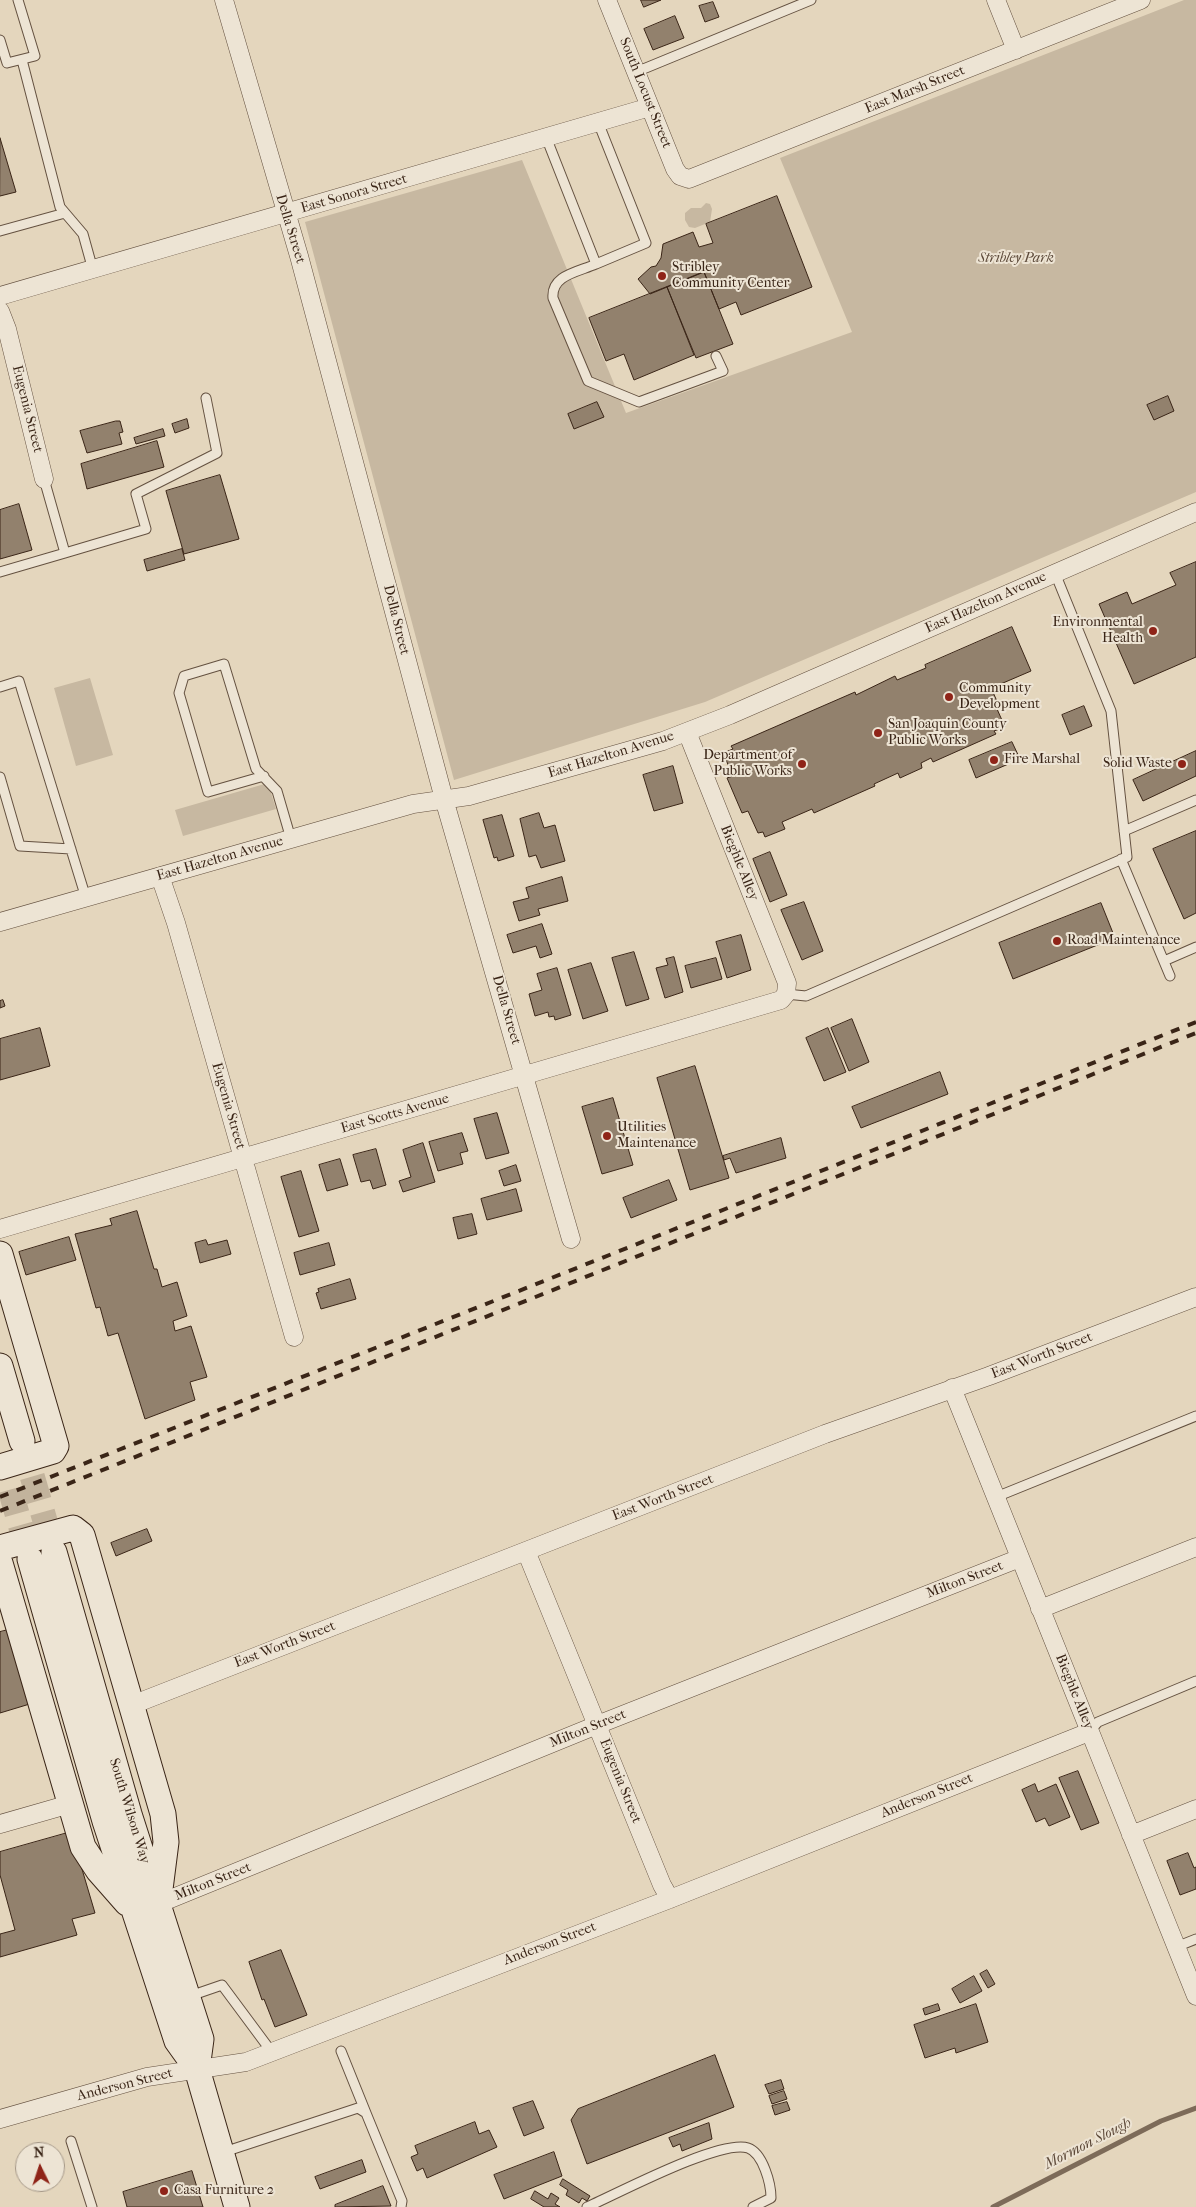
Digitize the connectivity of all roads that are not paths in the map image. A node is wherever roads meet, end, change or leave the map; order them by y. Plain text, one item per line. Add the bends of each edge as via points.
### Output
1 (18, 0) edge
2 (224, 0) edge
3 (607, 0) edge
4 (811, 0) edge
5 (996, 0) edge
6 (1141, 0) edge
7 (0, 40) edge
8 (1016, 50) junction
9 (22, 60) junction
10 (636, 72) junction
11 (650, 107) junction
12 (598, 122) junction
13 (546, 137) junction
14 (689, 180) joint
15 (64, 212) junction
16 (286, 214) junction
17 (0, 231) edge
18 (596, 264) junction
19 (93, 270) junction
20 (0, 296) edge
21 (0, 311) edge
22 (716, 356) dead end
23 (206, 398) dead end
24 (44, 479) joint
25 (1196, 512) edge
26 (65, 553) junction
27 (0, 572) edge
28 (1055, 573) junction
29 (0, 687) edge
30 (687, 732) junction
31 (264, 776) junction
32 (0, 777) edge
33 (444, 799) junction
34 (1196, 800) edge
35 (1124, 831) junction
36 (291, 839) junction
37 (71, 849) junction
38 (1121, 859) junction
39 (160, 876) junction
40 (86, 898) junction
41 (0, 922) edge
42 (1196, 947) edge
43 (1164, 961) junction
44 (1170, 976) dead end
45 (786, 994) junction
46 (525, 1077) junction
47 (242, 1158) junction
48 (0, 1229) edge
49 (572, 1239) dead end
50 (0, 1254) edge
51 (1196, 1297) edge
52 (294, 1336) dead end
53 (0, 1366) edge
54 (952, 1388) junction
55 (1196, 1416) edge
56 (22, 1441) tunnel mouth
57 (0, 1467) edge
58 (996, 1497) junction
59 (1196, 1547) edge
60 (0, 1548) edge
61 (526, 1551) junction
62 (54, 1552) tunnel mouth
63 (1020, 1558) junction
64 (30, 1559) tunnel mouth
65 (0, 1563) edge
66 (1040, 1609) junction
67 (1196, 1681) edge
68 (132, 1705) junction
69 (597, 1725) junction
70 (1089, 1732) junction
71 (70, 1804) junction
72 (1196, 1809) edge
73 (0, 1824) edge
74 (1131, 1835) junction
75 (670, 1899) junction
76 (158, 1904) junction
77 (134, 1912) junction
78 (1196, 1939) edge
79 (1176, 1946) junction
80 (1196, 1996) edge
81 (187, 1997) junction
82 (271, 2050) junction
83 (341, 2051) dead end
84 (197, 2069) junction
85 (366, 2113) junction
86 (0, 2119) edge
87 (71, 2141) dead end
88 (221, 2153) junction
89 (92, 2207) edge
90 (237, 2207) edge
91 (401, 2207) edge
92 (588, 2207) edge
93 (753, 2207) edge

1 - 9 lane via 35,56
2 - 16 street, Della Street
3 - 10 street, South Locust Street
4 - 10 lane
5 - 8 street
6 - 8 street, East Marsh Street
7 - 9 lane via 7,63
8 - 14 street, East Marsh Street
9 - 15 lane via 60,207
10 - 11 street, South Locust Street
11 - 12 street, East Sonora Street
11 - 14 street, South Locust Street via 676,169 680,176
12 - 13 street, East Sonora Street
12 - 18 lane via 646,242
13 - 16 street, East Sonora Street
13 - 18 lane
15 - 17 lane
15 - 19 lane via 83,234
16 - 19 street, East Sonora Street
16 - 33 street, Della Street
18 - 22 lane via 558,280 553,288 553,298 588,381 640,402 723,372
19 - 20 street, East Sonora Street
21 - 24 street, Eugenia Street
23 - 26 lane via 217,453 136,494 146,529
24 - 26 lane
25 - 28 street, East Hazelton Avenue
26 - 27 lane
28 - 30 street, East Hazelton Avenue
28 - 35 lane via 1111,711
29 - 37 lane via 19,681
30 - 33 street, East Hazelton Avenue via 469,796
30 - 45 street, Bieghle Alley via 787,983
31 - 31 lane via 256,769 224,664 184,676 180,692 208,792
31 - 36 lane via 278,791
32 - 37 lane via 20,846
33 - 36 street, East Hazelton Avenue via 413,804
33 - 46 street, Della Street
34 - 35 lane
35 - 38 lane via 1127,857
36 - 39 street, East Hazelton Avenue
37 - 40 lane
38 - 43 lane
38 - 45 lane via 806,996
39 - 40 street, East Hazelton Avenue
39 - 47 street, Eugenia Street
40 - 41 street, East Hazelton Avenue
42 - 43 lane
43 - 44 lane
45 - 46 street, East Scotts Avenue via 777,1003
46 - 47 street, East Scotts Avenue
46 - 49 street, Della Street
47 - 48 street, East Scotts Avenue
47 - 52 street, Eugenia Street
50 - 57 main road via 56,1446 52,1451
51 - 54 street, East Worth Street
53 - 56 main road
54 - 58 street, Bieghle Alley
54 - 61 street, East Worth Street
55 - 58 lane
58 - 63 street, Bieghle Alley
59 - 66 street
60 - 68 main road via 73,1528 82,1534
61 - 68 street, East Worth Street
61 - 69 street, Eugenia Street
62 - 76 main road, South Wilson Way
63 - 66 street, Bieghle Alley
63 - 69 street, Milton Street
64 - 77 main road, South Wilson Way
65 - 71 main road
66 - 70 street, Bieghle Alley
67 - 70 lane via 1098,1722
68 - 76 main road via 163,1814 166,1842
69 - 75 street, Eugenia Street
69 - 76 street, Milton Street
70 - 74 street, Bieghle Alley
70 - 75 street, Anderson Street
71 - 73 street
71 - 77 main road via 86,1854
72 - 74 street
74 - 79 street, Bieghle Alley
75 - 82 street, Anderson Street
76 - 81 main road, South Wilson Way
77 - 84 main road, South Wilson Way via 177,2041
78 - 79 lane
79 - 80 street, Bieghle Alley
81 - 82 lane via 222,1985
81 - 84 main road, South Wilson Way via 201,2039
82 - 84 street, Anderson Street via 246,2062
83 - 85 lane
84 - 86 street, Anderson Street via 147,2077
84 - 88 main road, South Wilson Way
85 - 88 lane via 358,2108 349,2110
85 - 91 lane via 402,2201
87 - 89 lane
88 - 90 main road, South Wilson Way
92 - 93 lane via 694,2160 718,2151 746,2147 761,2160 771,2191 771,2198

